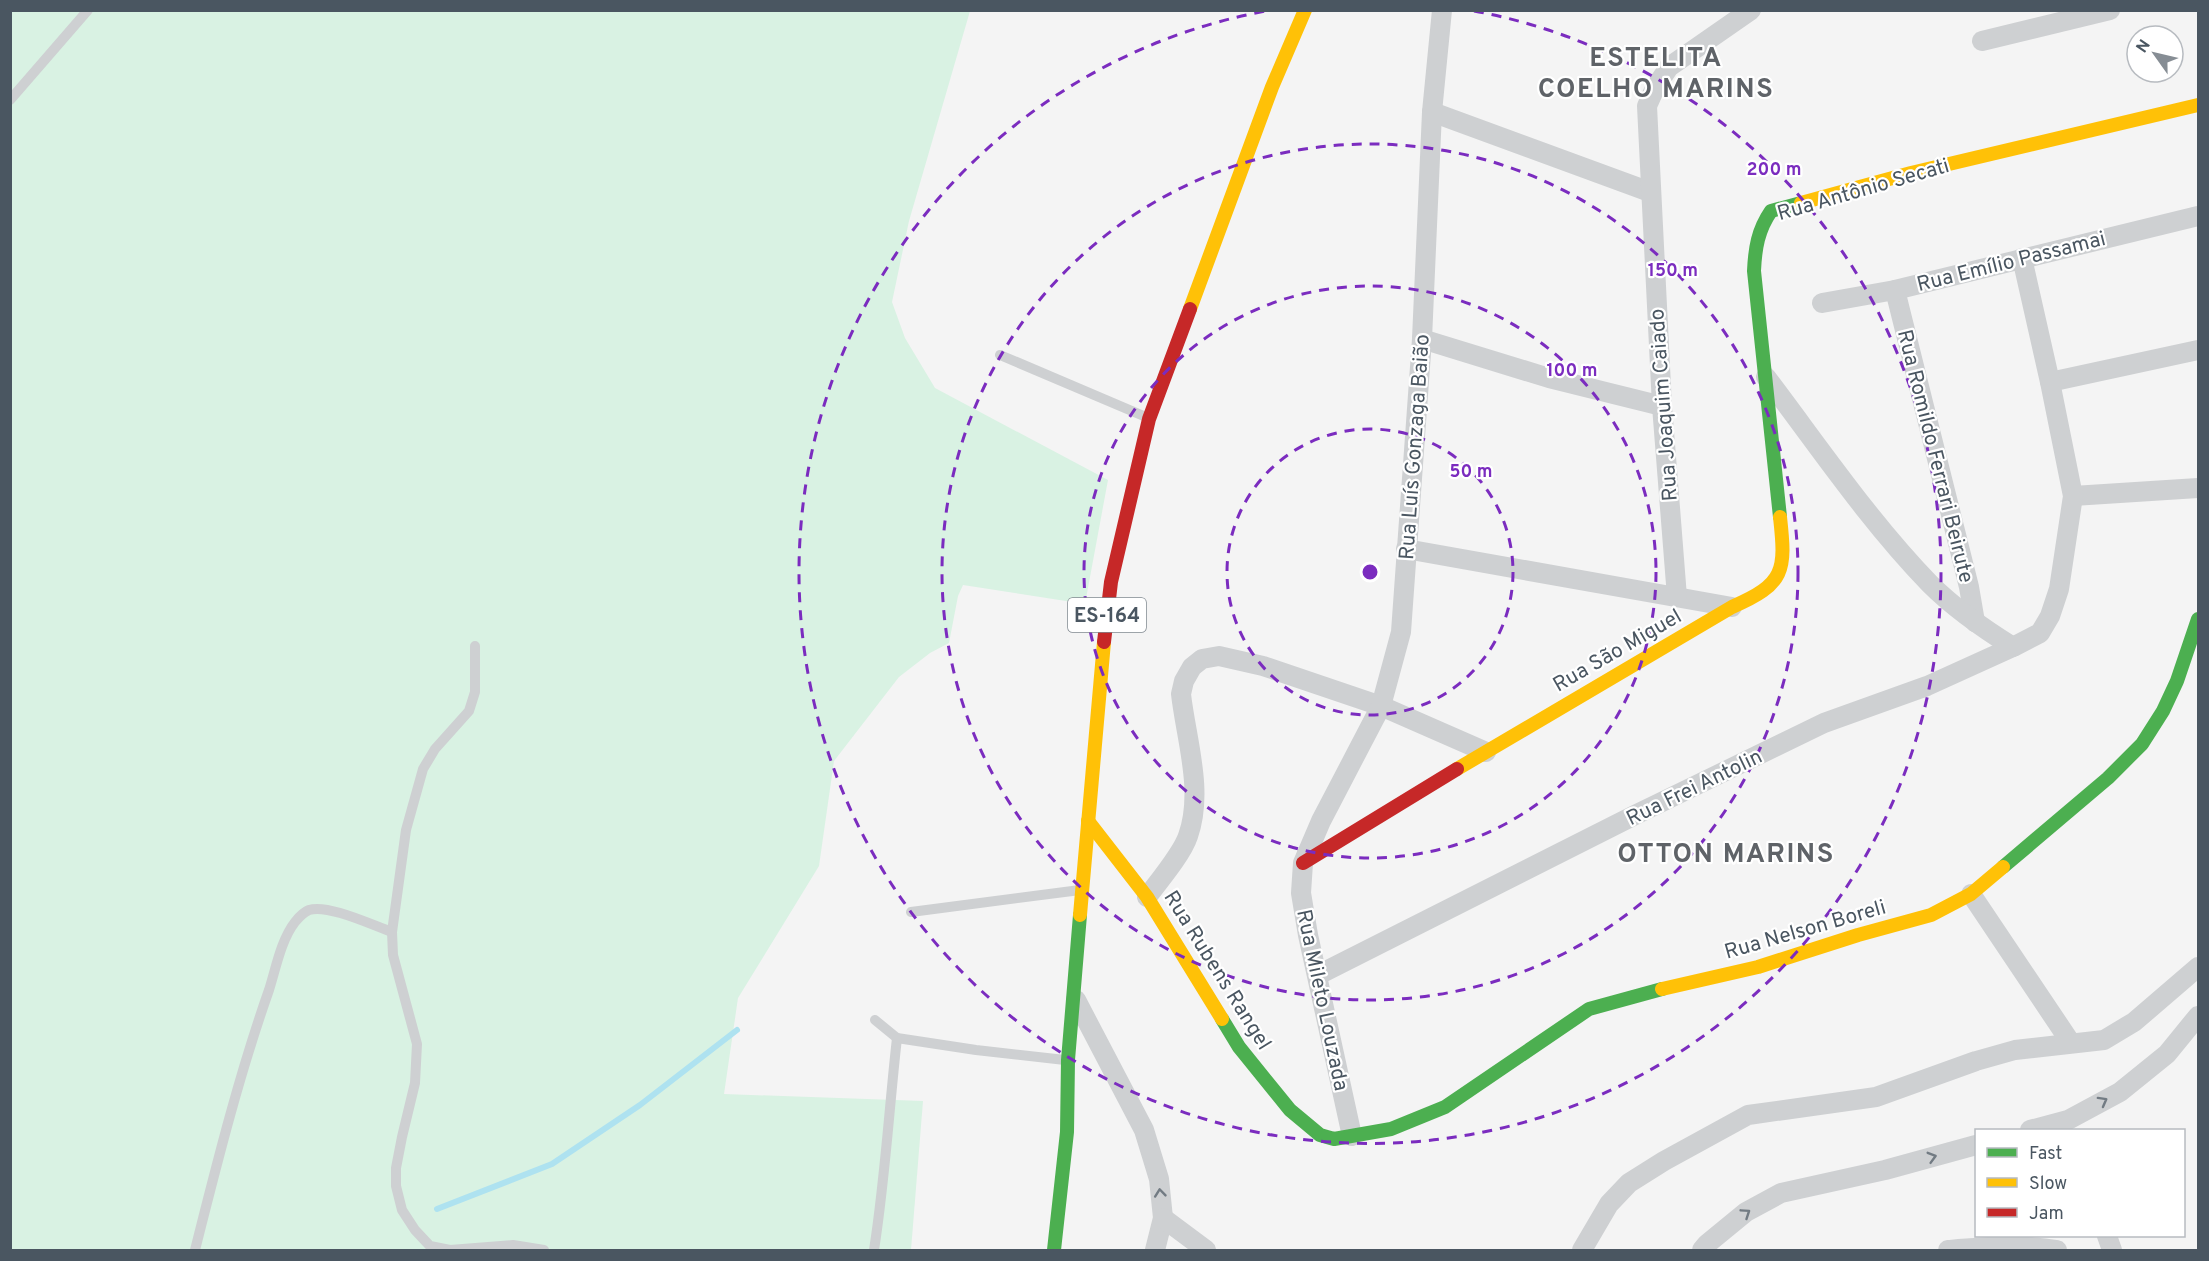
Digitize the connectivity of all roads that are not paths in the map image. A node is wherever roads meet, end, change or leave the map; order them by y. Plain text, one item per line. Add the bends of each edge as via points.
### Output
1 (88, 10) edge
2 (1305, 10) edge
3 (1442, 10) edge
4 (2110, 10) edge
5 (1747, 11) edge
6 (1982, 41) dead end
7 (10, 100) edge
8 (2199, 105) edge
9 (1432, 112) junction
10 (1650, 192) junction
11 (2199, 216) edge
12 (2022, 258) junction
13 (1895, 290) junction
14 (1822, 303) dead end
15 (1422, 339) junction
16 (2199, 350) edge
17 (1000, 355) dead end
18 (1766, 376) junction
19 (2050, 382) junction
20 (1662, 406) junction
21 (1149, 419) junction
22 (2199, 488) edge
23 (2073, 496) junction
24 (1406, 549) junction
25 (1677, 597) junction
26 (1732, 607) junction
27 (2199, 619) edge
28 (1974, 622) junction
29 (475, 646) dead end
30 (2013, 647) junction
31 (1381, 706) junction
32 (1486, 752) junction
33 (1089, 821) junction
34 (1303, 863) junction
35 (1083, 890) junction
36 (1971, 894) junction
37 (1147, 897) junction
38 (911, 912) dead end
39 (392, 932) junction
40 (2199, 967) edge
41 (1318, 975) junction
42 (1074, 996) junction
43 (2199, 1016) edge
44 (875, 1020) dead end
45 (897, 1038) junction
46 (2071, 1043) junction
47 (1068, 1060) junction
48 (2070, 1126) edge
49 (2046, 1129) edge
50 (1320, 1135) joint
51 (1352, 1136) junction
52 (1975, 1145) edge
53 (1163, 1218) junction
54 (195, 1251) edge
55 (544, 1251) edge
56 (874, 1251) edge
57 (1054, 1251) edge
58 (1155, 1251) edge
59 (1206, 1251) edge
60 (1582, 1251) edge
61 (1702, 1251) edge
62 (1948, 1251) edge
63 (2057, 1251) edge

1 - 7 lane
2 - 21 main road, ES-164 via 1272,87
3 - 9 street, Rua Luís Gonzaga Baião
4 - 6 street
5 - 10 street, Rua Joaquim Caiado via 1669,67 1654,88 1647,106
8 - 18 main road, Rua Antônio Secati via 1911,173 1771,211 1755,243 1754,271
9 - 10 street
9 - 15 street, Rua Luís Gonzaga Baião
10 - 20 street, Rua Joaquim Caiado
11 - 12 street, Rua Emílio Passamai
12 - 13 street, Rua Emílio Passamai
12 - 19 street, Rua Frei Antolin
13 - 14 street, Rua Emílio Passamai
13 - 28 street, Rua Romildo Ferrari Beirute via 1969,587
15 - 20 street via 1549,378
15 - 24 street, Rua Luís Gonzaga Baião
16 - 19 street
17 - 21 lane
18 - 26 main road, Rua São Miguel via 1783,546 1780,572 1759,595
18 - 28 street via 1867,511 1931,585
19 - 23 street, Rua Frei Antolin
20 - 25 street, Rua Joaquim Caiado
21 - 33 main road, ES-164 via 1111,582
22 - 23 street
23 - 30 street, Rua Frei Antolin via 2059,589 2050,616 2040,633
24 - 25 street
24 - 31 street, Rua Luís Gonzaga Baião via 1401,632
25 - 26 street
26 - 32 main road, Rua São Miguel
27 - 36 main road, Rua Nelson Boreli via 2177,681 2142,744 2108,778
28 - 30 street
29 - 39 lane via 475,692 469,711 435,749 423,769 408,820
30 - 41 street, Rua Frei Antolin via 1927,686 1824,723
31 - 32 street
31 - 34 street, Rua Luís Gonzaga Baião
31 - 37 street via 1263,666 1219,656 1202,659 1192,667 1181,694 1195,810 1188,838
32 - 34 main road, Rua São Miguel
33 - 35 main road, ES-164
33 - 37 main road, Rua Rubens Rangel
34 - 41 street, Rua Mileto Louzada via 1301,893
35 - 38 lane
35 - 42 main road, ES-164
36 - 46 street
36 - 51 main road, Rua Nelson Boreli via 1931,915 1758,967 1589,1009 1445,1107 1391,1129
37 - 50 main road, Rua Rubens Rangel via 1239,1047 1290,1110
39 - 54 lane via 325,909 312,909 295,922 261,1013
39 - 55 lane via 393,955 417,1044 415,1083 396,1167 402,1210 430,1246 450,1250 513,1245
40 - 46 street via 2134,1022 2104,1040
41 - 51 street, Rua Mileto Louzada
42 - 47 main road, ES-164
53 -> 42 street via 1158,1179 1143,1130
48 -> 43 street via 2167,1054
44 - 45 lane
45 - 47 lane
45 - 56 lane
46 - 60 street via 2015,1050 1876,1096 1748,1115 1629,1183 1609,1204
47 - 57 main road, ES-164 via 1067,1131
48 - 49 street
50 - 51 main road, Rua Nelson Boreli via 1334,1139
61 -> 52 street via 1746,1212 1781,1193
53 - 58 street
53 - 59 street
62 - 63 street via 2033,1246

